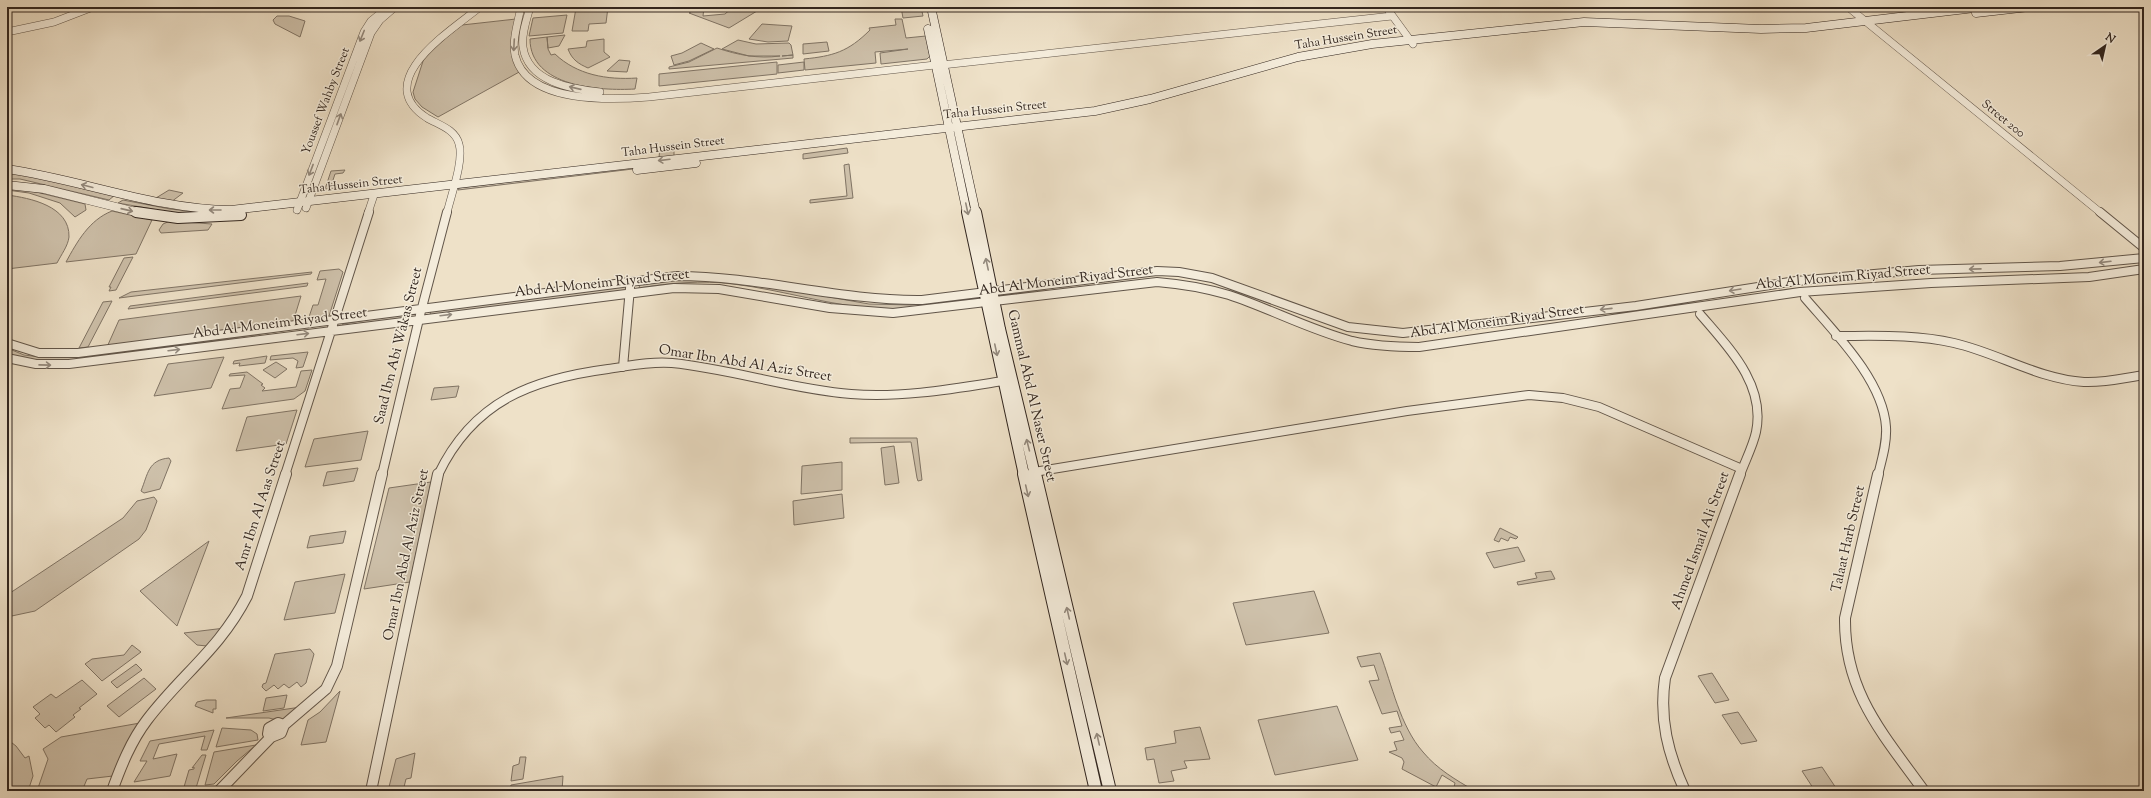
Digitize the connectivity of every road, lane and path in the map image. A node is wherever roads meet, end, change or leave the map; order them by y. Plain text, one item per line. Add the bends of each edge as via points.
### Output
1 (84, 7) edge
2 (93, 7) edge
3 (388, 7) edge
4 (396, 7) edge
5 (480, 7) edge
6 (521, 7) edge
7 (530, 7) edge
8 (924, 7) edge
9 (931, 7) edge
10 (1848, 7) edge
11 (1857, 7) edge
12 (1983, 7) edge
13 (2028, 7) edge
14 (1389, 12) edge
15 (1872, 23) junction
16 (931, 25) junction
17 (1726, 27) junction
18 (7, 28) edge
19 (7, 32) edge
20 (1412, 42) junction
21 (938, 63) junction
22 (642, 95) junction
23 (953, 129) junction
24 (7, 169) edge
25 (7, 185) edge
26 (453, 188) junction
27 (121, 194) junction
28 (373, 198) junction
29 (108, 205) junction
30 (302, 206) junction
31 (2144, 241) edge
32 (2144, 248) edge
33 (2144, 258) edge
34 (2144, 269) edge
35 (1919, 270) junction
36 (630, 281) junction
37 (1931, 283) junction
38 (989, 292) junction
39 (630, 293) junction
40 (1805, 298) dead end
41 (991, 302) junction
42 (1636, 306) junction
43 (422, 308) junction
44 (1643, 314) junction
45 (1700, 314) dead end
46 (334, 319) junction
47 (419, 319) junction
48 (331, 331) junction
49 (1836, 336) junction
50 (154, 342) junction
51 (7, 343) edge
52 (148, 354) junction
53 (7, 358) edge
54 (623, 367) junction
55 (2144, 375) edge
56 (1003, 381) junction
57 (1742, 468) junction
58 (1034, 472) junction
59 (1103, 763) junction
60 (1090, 765) junction
61 (112, 791) edge
62 (219, 791) edge
63 (371, 791) edge
64 (1096, 791) edge
65 (1110, 791) edge
66 (1685, 791) edge
67 (1924, 791) edge

1 - 18 street via 48,20
2 - 19 street via 54,22
3 -> 30 street, Youssef Wahby Street via 371,21 364,32
30 -> 4 street, Youssef Wahby Street via 371,33 380,20
5 - 26 street, Saad Ibn Abi Wakas Street via 428,46 411,72 406,88 408,100 418,112 452,132 459,140 461,148
6 -> 22 street via 514,51 517,62 532,79 546,87 573,95 604,99
22 -> 7 street via 584,90 563,85 542,75 527,60 523,47
8 - 16 main road, Gammal Abd Al Naser Street
9 - 16 main road, Gammal Abd Al Naser Street
10 - 15 street, Street 200
11 - 15 street, Street 200
12 - 15 main road, Taha Hussein Street
13 - 15 main road, Taha Hussein Street
14 - 20 street
14 - 21 street
15 - 17 main road, Taha Hussein Street via 1791,29
15 - 31 street, Street 200
15 - 32 street, Street 200
16 - 21 main road, Gammal Abd Al Naser Street
17 - 20 main road, Taha Hussein Street via 1590,22
17 - 20 main road, Taha Hussein Street via 1708,31 1618,26 1576,27
20 - 23 main road, Taha Hussein Street via 1304,61 1122,111
21 - 22 street
21 - 23 main road, Gammal Abd Al Naser Street
23 - 26 main road, Taha Hussein Street
23 - 38 main road, Gammal Abd Al Naser Street
27 -> 24 main road, Taha Hussein Street
25 - 29 main road, Taha Hussein Street via 31,187
26 - 28 main road, Taha Hussein Street
26 - 43 street, Saad Ibn Abi Wakas Street
27 - 29 main road
30 -> 27 main road, Taha Hussein Street via 206,210 171,206
28 - 30 main road, Taha Hussein Street
28 - 46 street, Amr Ibn Al Aas Street
29 -> 30 main road, Taha Hussein Street via 154,216 185,219 221,218
33 -> 35 street, Abd Al Moneim Riyad Street via 2054,267
34 - 37 street, Abd Al Moneim Riyad Street via 2082,278
35 - 37 street
35 -> 42 street, Abd Al Moneim Riyad Street via 1796,280
36 - 38 street, Abd Al Moneim Riyad Street via 687,276 727,276 843,298 878,301 922,300
36 - 39 street
36 - 43 street, Abd Al Moneim Riyad Street
37 - 44 street, Abd Al Moneim Riyad Street via 1892,289 1800,292
38 - 41 main road, Gammal Abd Al Naser Street
42 -> 38 street, Abd Al Moneim Riyad Street via 1403,333 1370,331 1338,324 1222,281 1179,272 1134,272
39 - 41 street, Abd Al Moneim Riyad Street via 685,287 720,288 841,310 879,313 917,312
47 -> 39 street, Abd Al Moneim Riyad Street
39 - 54 street
40 - 49 street, Talaat Harb Street
41 - 44 street, Abd Al Moneim Riyad Street via 1138,284 1177,283 1215,291 1343,338 1397,348 1419,347
41 -> 56 main road, Gammal Abd Al Naser Street
58 -> 41 main road, Gammal Abd Al Naser Street via 1000,329
42 - 44 street
43 - 46 street, Abd Al Moneim Riyad Street
43 - 47 street, Saad Ibn Abi Wakas Street
45 - 57 street, Ahmed Ismail Ali Street via 1743,367 1752,382 1757,398 1757,425
46 - 48 street, Amr Ibn Al Aas Street
46 - 50 street, Abd Al Moneim Riyad Street
47 - 48 street, Abd Al Moneim Riyad Street
47 - 62 street, Saad Ibn Abi Wakas Street via 337,666 326,689 284,725 281,733 271,737
52 -> 48 street, Abd Al Moneim Riyad Street
48 - 61 street, Amr Ibn Al Aas Street via 243,606 217,646 154,711 136,736 122,762
49 - 55 street via 1903,336 1943,340 1985,352 2050,376 2076,381 2100,382
49 - 67 street, Talaat Harb Street via 1873,384 1884,408 1887,425 1885,446 1845,618 1846,650 1867,706
50 - 51 street, Abd Al Moneim Riyad Street via 58,354 30,351
50 - 52 street
53 -> 52 street, Abd Al Moneim Riyad Street via 26,363 58,365
54 - 56 street, Omar Ibn Abd Al Aziz Street via 650,363 672,364 826,390 865,394 923,393
54 - 63 street, Omar Ibn Abd Al Aziz Street via 565,375 515,394 470,426 444,459 437,477
56 -> 60 main road, Gammal Abd Al Naser Street
57 - 58 street via 1599,407 1563,398 1528,395 1422,409
57 - 66 street, Ahmed Ismail Ali Street via 1663,688 1664,733 1672,762
59 -> 58 main road, Gammal Abd Al Naser Street
59 - 60 main road
59 - 65 main road, Gammal Abd Al Naser Street
60 - 64 main road, Gammal Abd Al Naser Street

